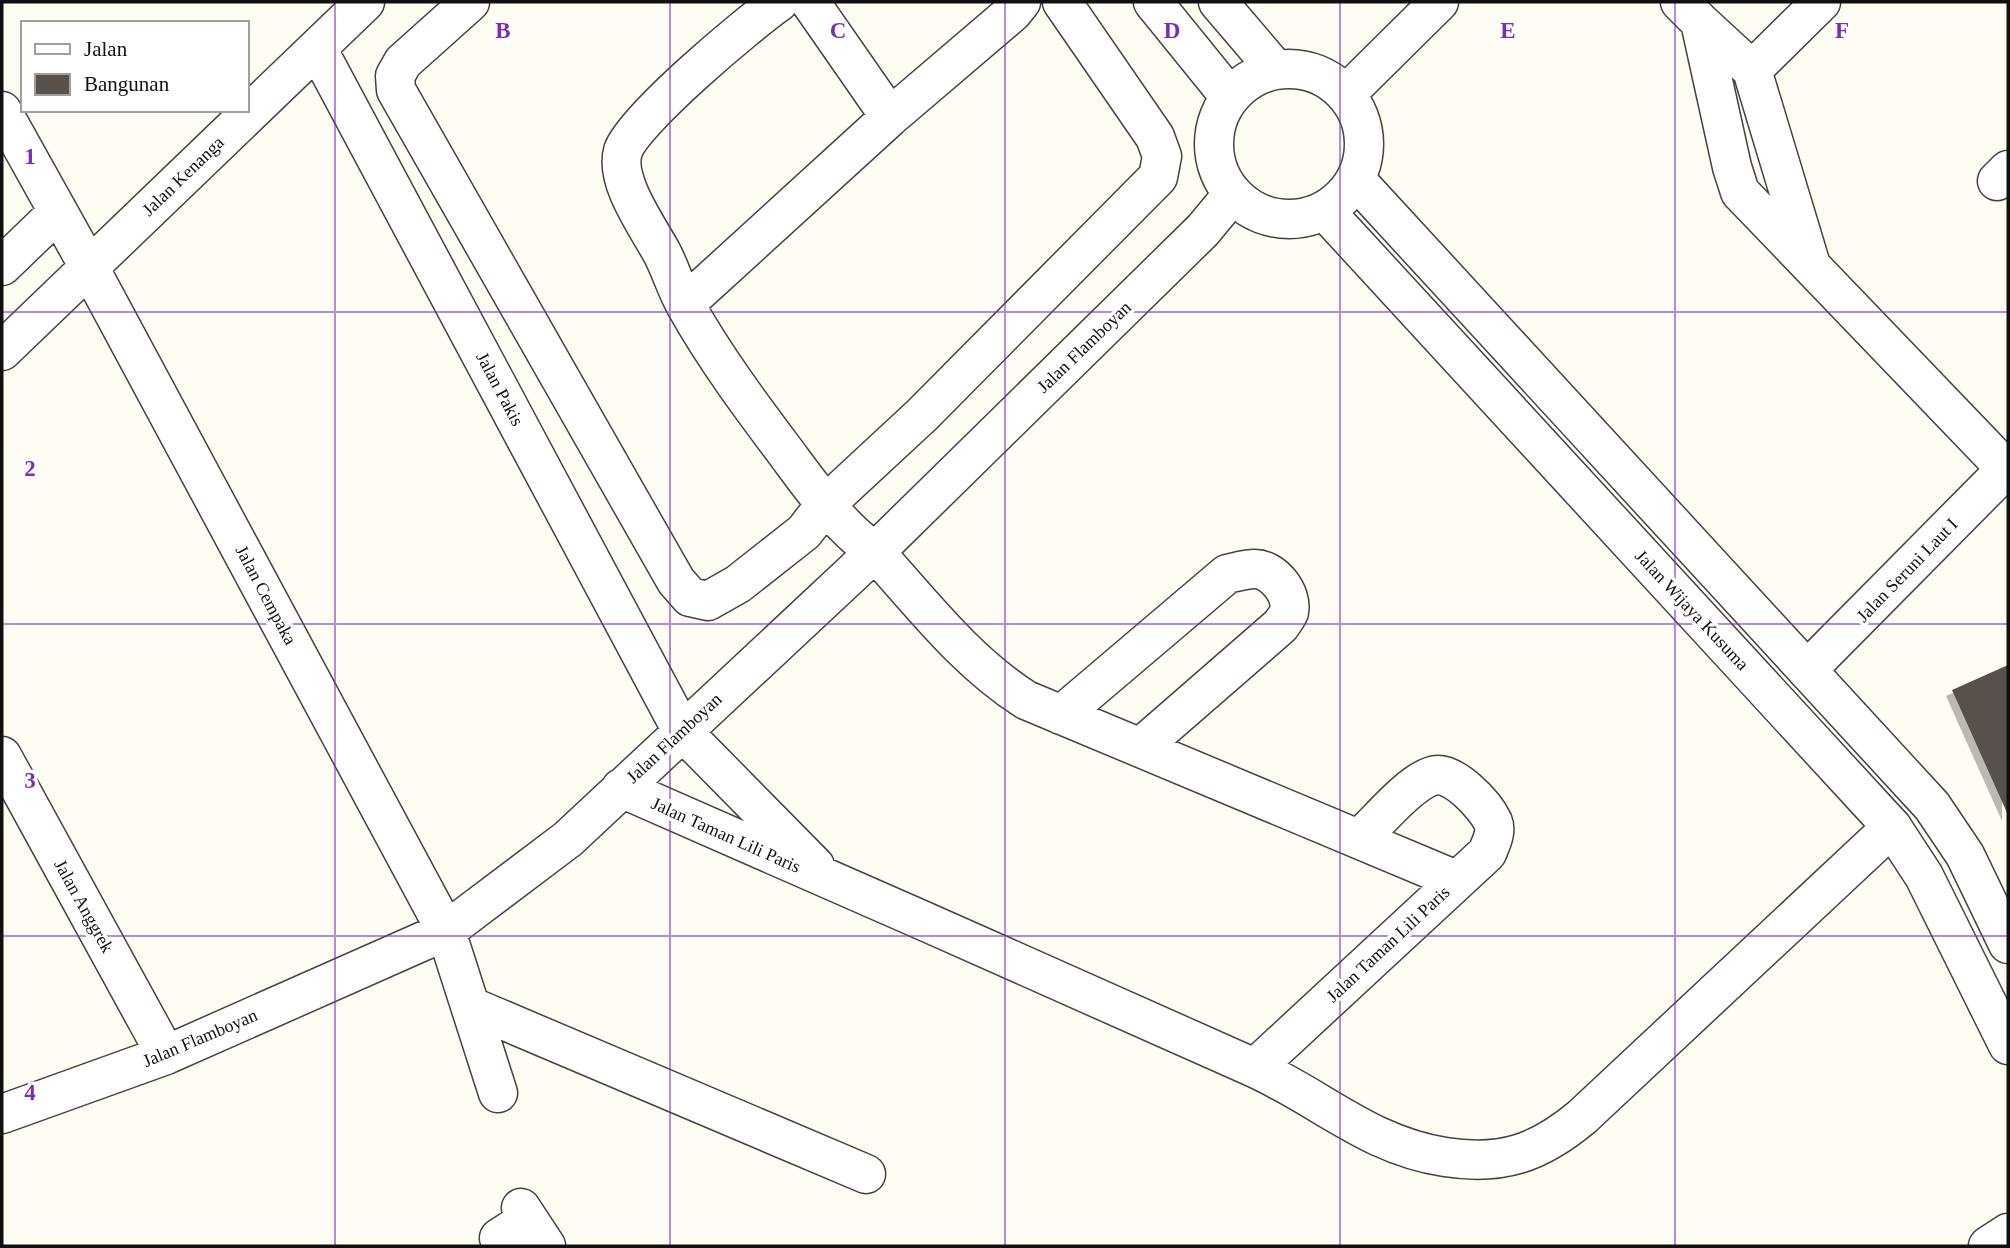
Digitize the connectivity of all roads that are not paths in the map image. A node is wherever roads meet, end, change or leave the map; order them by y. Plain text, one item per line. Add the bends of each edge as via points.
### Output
1 (365, 2) edge
2 (470, 2) edge
3 (779, 2) edge
4 (810, 2) edge
5 (1062, 2) edge
6 (1153, 2) edge
7 (1218, 2) edge
8 (1439, 2) edge
9 (1821, 2) edge
10 (1023, 5) edge
11 (1690, 12) edge
12 (317, 48) junction
13 (1276, 70) junction
14 (1752, 70) junction
15 (1346, 94) junction
16 (1230, 97) junction
17 (2, 111) edge
18 (890, 117) junction
19 (1356, 180) junction
20 (1232, 195) junction
21 (1325, 211) junction
22 (58, 212) junction
23 (1811, 265) junction
24 (2, 266) edge
25 (89, 267) junction
26 (685, 304) junction
27 (2, 351) edge
28 (608, 467) junction
29 (2007, 470) edge
30 (556, 495) junction
31 (825, 505) junction
32 (875, 552) junction
33 (1807, 670) junction
34 (1061, 715) junction
35 (682, 731) junction
36 (1141, 747) junction
37 (2, 756) edge
38 (621, 788) junction
39 (1892, 827) junction
40 (1359, 839) junction
41 (1456, 880) junction
42 (831, 881) junction
43 (446, 931) junction
44 (2008, 944) edge
45 (470, 1006) junction
46 (2008, 1045) edge
47 (166, 1055) junction
48 (1255, 1068) junction
49 (498, 1093) dead end
50 (2, 1114) edge
51 (866, 1174) dead end
52 (2008, 1233) edge
53 (1988, 1246) edge

1 - 12 street, Jalan Kenanga
2 - 28 street via 403,62 395,76 396,90
3 - 26 street, Jalan Taman Lili Paris via 745,26 639,127 623,151 623,173 632,199
4 - 18 street
5 - 31 street via 1155,136 1162,156 1158,177 932,405
6 - 16 street
7 - 13 street
8 - 15 street
9 - 14 street
10 - 18 street
11 - 14 street, Jalan Seruni Laut I
11 - 23 street, Jalan Seruni Laut I via 1740,192
12 - 25 street, Jalan Kenanga
12 - 30 street, Jalan Pakis
13 - 15 street via 1291,68 1321,75
13 - 16 street via 1251,79
14 - 23 street, Jalan Seruni Laut I
15 - 19 street via 1364,135
16 - 20 street via 1213,139 1217,169
17 - 22 street, Jalan Cempaka
18 - 26 street
19 - 21 street
19 - 33 street
20 - 21 street via 1266,217 1305,218
20 - 32 street, Jalan Flamboyan via 1203,230
21 - 39 street, Jalan Wijaya Kusuma
22 - 24 street
22 - 25 street, Jalan Cempaka
23 - 29 street, Jalan Seruni Laut I
25 - 27 street, Jalan Kenanga
25 - 43 street, Jalan Cempaka
26 - 31 street, Jalan Taman Lili Paris via 739,391
28 - 30 street
28 - 31 street via 676,581 690,597 700,600 708,601 738,584 804,532
29 - 33 street, Jalan Seruni Laut I
30 - 35 street, Jalan Pakis
31 - 32 street, Jalan Taman Lili Paris
32 - 34 street, Jalan Taman Lili Paris via 998,682
32 - 35 street, Jalan Flamboyan
33 - 44 street via 1932,806 1965,855
34 - 36 street, Jalan Taman Lili Paris
34 - 36 street via 1227,574 1257,569 1270,574 1281,583 1289,602 1289,613 1280,626
35 - 38 street, Jalan Flamboyan
35 - 42 street, Jalan Taman Lili Paris
36 - 40 street, Jalan Taman Lili Paris
37 - 47 street, Jalan Anggrek
38 - 42 street, Jalan Taman Lili Paris
38 - 43 street, Jalan Flamboyan via 568,839
39 - 46 street, Jalan Wijaya Kusuma via 1924,876
39 - 48 street via 1582,1117 1535,1150 1481,1160 1445,1157 1377,1139
40 - 41 street, Jalan Taman Lili Paris
40 - 41 street via 1419,782 1434,775 1446,777 1466,788 1494,823 1487,853
41 - 48 street, Jalan Taman Lili Paris
42 - 48 street, Jalan Taman Lili Paris
43 - 45 street, Jalan Cempaka
43 - 47 street, Jalan Flamboyan
45 - 49 street, Jalan Cempaka
45 - 51 street
47 - 50 street, Jalan Flamboyan
52 - 53 street

